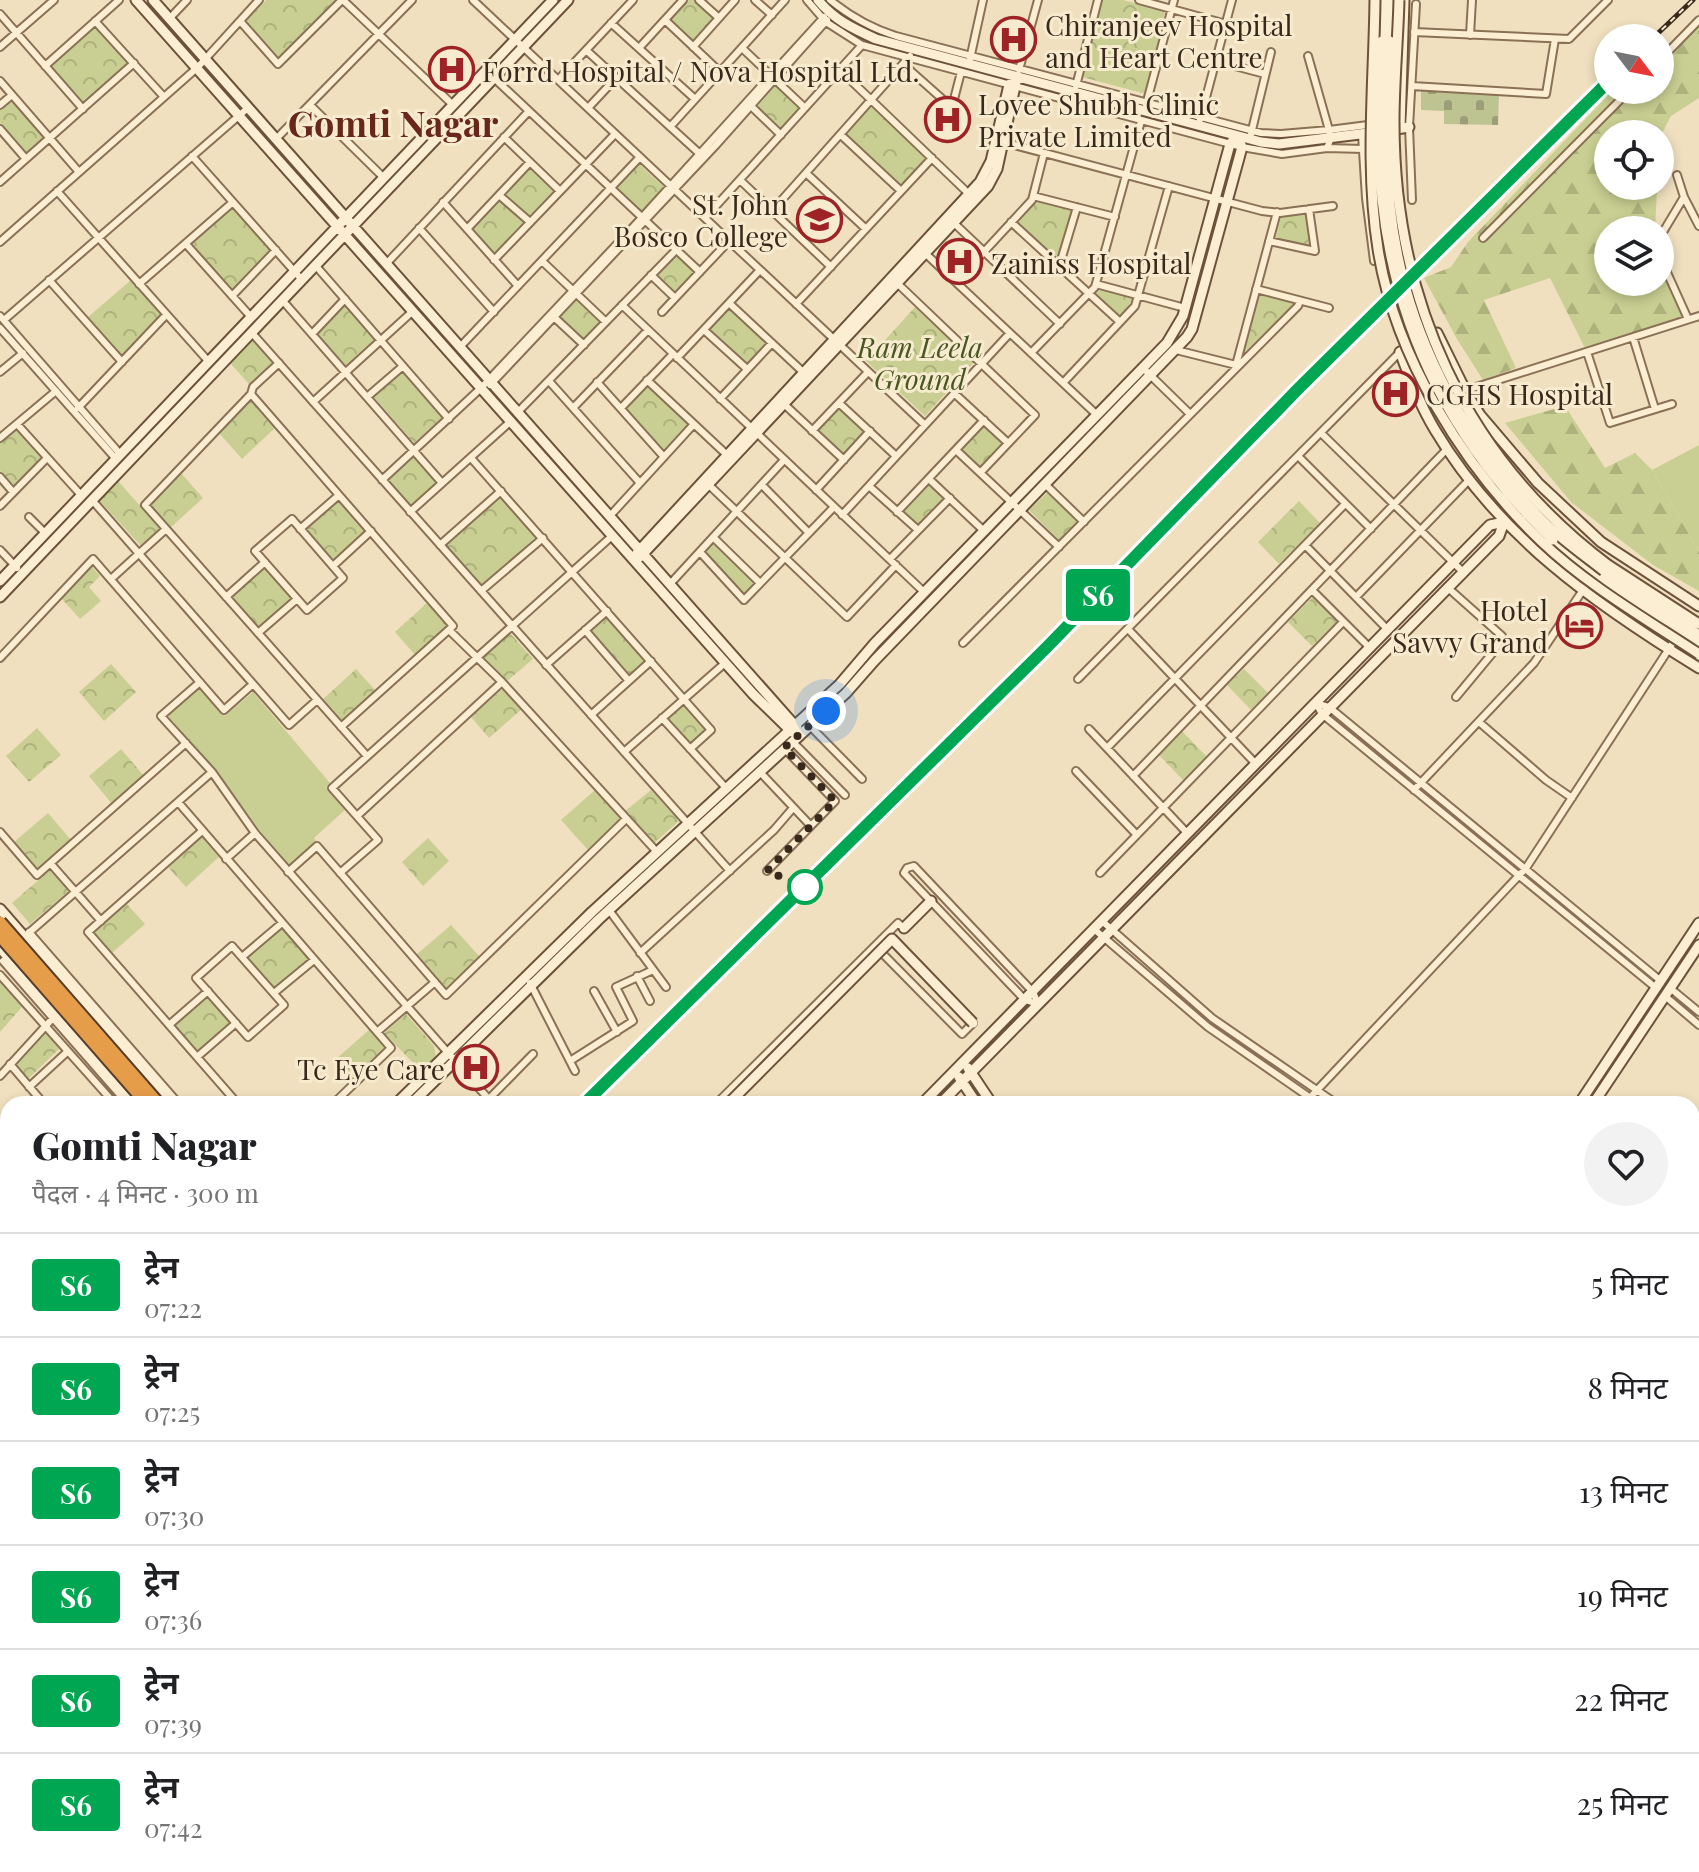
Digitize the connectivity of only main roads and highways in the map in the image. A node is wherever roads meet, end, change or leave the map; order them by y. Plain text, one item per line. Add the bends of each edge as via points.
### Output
1 (0, 922) edge
2 (0, 936) edge
3 (140, 1096) edge
4 (152, 1096) edge

1 - 4 highway, bridge
2 - 3 highway, bridge

